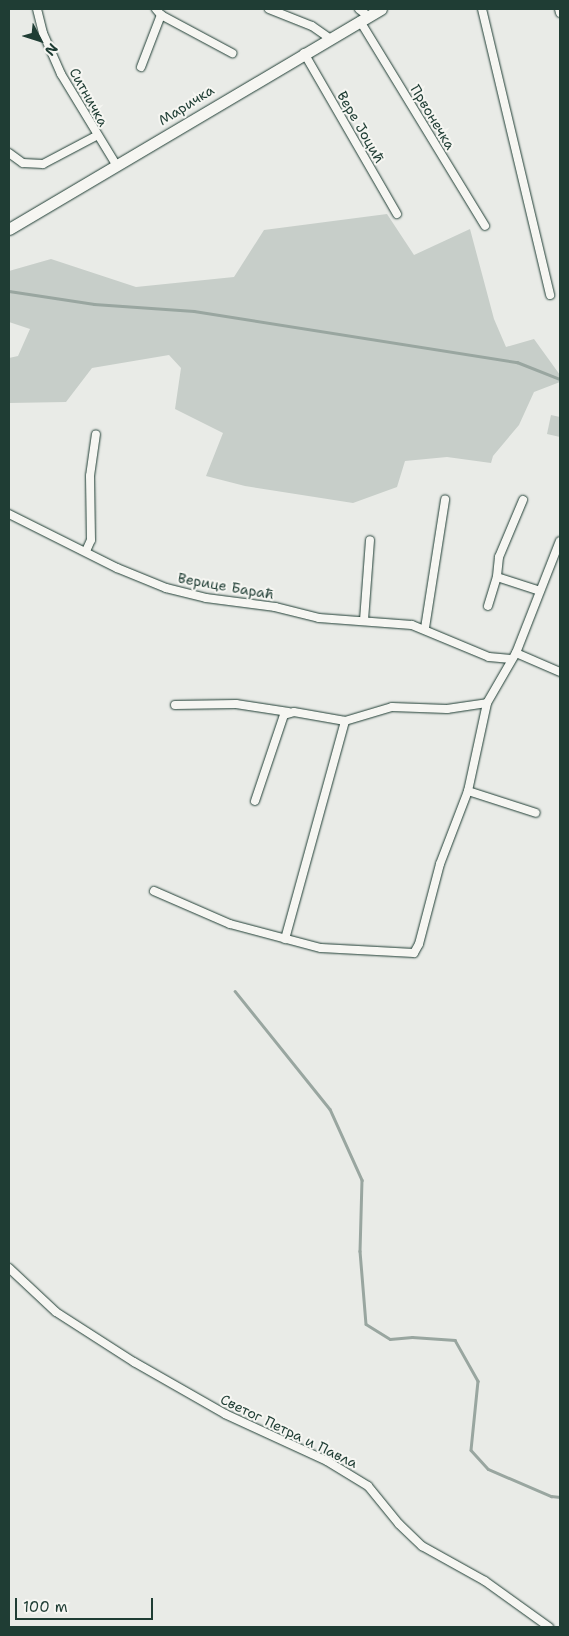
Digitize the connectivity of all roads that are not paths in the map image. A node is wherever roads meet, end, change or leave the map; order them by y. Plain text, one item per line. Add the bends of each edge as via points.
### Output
1 (37, 9) edge
2 (269, 9) edge
3 (381, 9) edge
4 (482, 9) edge
5 (560, 9) edge
6 (155, 11) edge
7 (560, 13) edge
8 (363, 15) edge
9 (329, 38) junction
10 (232, 53) dead end
11 (304, 53) junction
12 (141, 67) dead end
13 (96, 136) junction
14 (9, 153) edge
15 (117, 166) junction
16 (397, 214) dead end
17 (485, 226) dead end
18 (9, 229) edge
19 (550, 295) dead end
20 (96, 434) dead end
21 (445, 500) dead end
22 (523, 500) dead end
23 (9, 514) edge
24 (370, 540) dead end
25 (560, 541) edge
26 (86, 551) junction
27 (497, 577) junction
28 (540, 590) junction
29 (488, 606) dead end
30 (364, 620) junction
31 (425, 628) junction
32 (513, 656) junction
33 (560, 672) edge
34 (487, 703) junction
35 (175, 705) dead end
36 (288, 712) junction
37 (345, 721) junction
38 (468, 791) junction
39 (255, 801) dead end
40 (536, 813) dead end
41 (154, 891) dead end
42 (285, 939) junction
43 (9, 1268) edge
44 (548, 1627) edge

1 - 13 street, Ситничка via 43,33 61,74
2 - 9 street via 312,26
3 - 8 street, Маричка
4 - 19 street
5 - 7 street
6 - 10 street
6 - 12 street
8 - 9 street, Маричка
8 - 17 street, Првонечка
9 - 11 street, Маричка
11 - 15 street, Маричка
11 - 16 street, Вере Јоцић
13 - 14 street via 43,164 23,163
13 - 15 street, Ситничка
15 - 18 street, Маричка
20 - 26 street via 90,476 91,540
21 - 31 street
22 - 27 street via 499,558
23 - 26 street, Верице Бараћ
24 - 30 street
25 - 28 street
26 - 30 street, Верице Бараћ via 140,578 194,595 274,607 319,618
27 - 28 street
27 - 29 street
28 - 32 street
30 - 31 street, Верице Бараћ
31 - 32 street, Верице Бараћ via 479,654
32 - 33 street, Верице Бараћ
32 - 34 street
34 - 37 street via 446,709 392,707
34 - 38 street
35 - 36 street via 236,704
36 - 37 street
36 - 39 street via 279,723
37 - 42 street
38 - 40 street
38 - 42 street via 440,864 416,951 406,955 321,948
41 - 42 street via 222,921
43 - 44 street, Светог Петра и Павла via 56,1312 134,1362 225,1414 327,1461 361,1481 379,1496 399,1524 422,1546 485,1581

